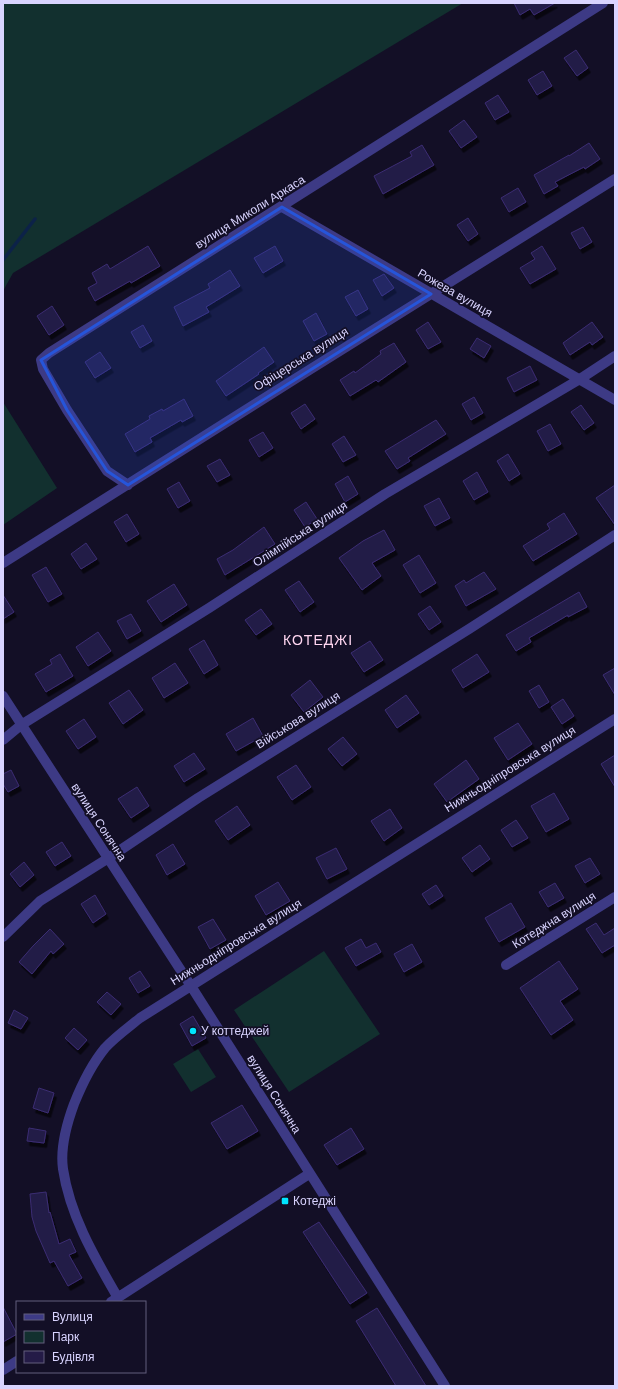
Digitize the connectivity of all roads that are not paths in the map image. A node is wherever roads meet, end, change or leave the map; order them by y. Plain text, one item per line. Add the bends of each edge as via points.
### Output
1 (603, 3) edge
2 (615, 179) edge
3 (282, 207) junction
4 (431, 294) junction
5 (615, 356) edge
6 (580, 379) junction
7 (615, 400) edge
8 (128, 485) junction
9 (615, 535) edge
10 (3, 563) edge
11 (3, 696) edge
12 (615, 719) edge
13 (21, 725) junction
14 (3, 740) edge
15 (107, 859) junction
16 (615, 897) edge
17 (3, 937) edge
18 (506, 965) dead end
19 (191, 986) junction
20 (309, 1174) junction
21 (114, 1300) edge
22 (16, 1362) edge
23 (3, 1370) edge
24 (445, 1386) edge

1 - 3 street, вулиця Миколи Аркаса
2 - 4 street, Офіцерська вулиця
3 - 4 street, Рожева вулиця
3 - 8 street, вулиця Миколи Аркаса via 41,360 43,369 107,471
4 - 6 street, Рожева вулиця
4 - 8 street, Офіцерська вулиця
5 - 6 street, Олімпійська вулиця
6 - 7 street, Рожева вулиця
6 - 13 street, Олімпійська вулиця via 385,494
8 - 10 street, Офіцерська вулиця
9 - 15 street, Військова вулиця via 198,798
11 - 13 street, вулиця Сонячна
12 - 19 street, Нижньодніпровська вулиця
13 - 14 street, Олімпійська вулиця
13 - 15 street, вулиця Сонячна
15 - 17 street, Військова вулиця via 40,901
15 - 19 street, вулиця Сонячна
16 - 18 street, Котеджна вулиця
19 - 20 street, вулиця Сонячна
19 - 21 street, Нижньодніпровська вулиця via 140,1018 106,1047 83,1081 71,1112 63,1146 63,1169 74,1214
20 - 21 street
20 - 24 street, вулиця Сонячна
22 - 23 street

